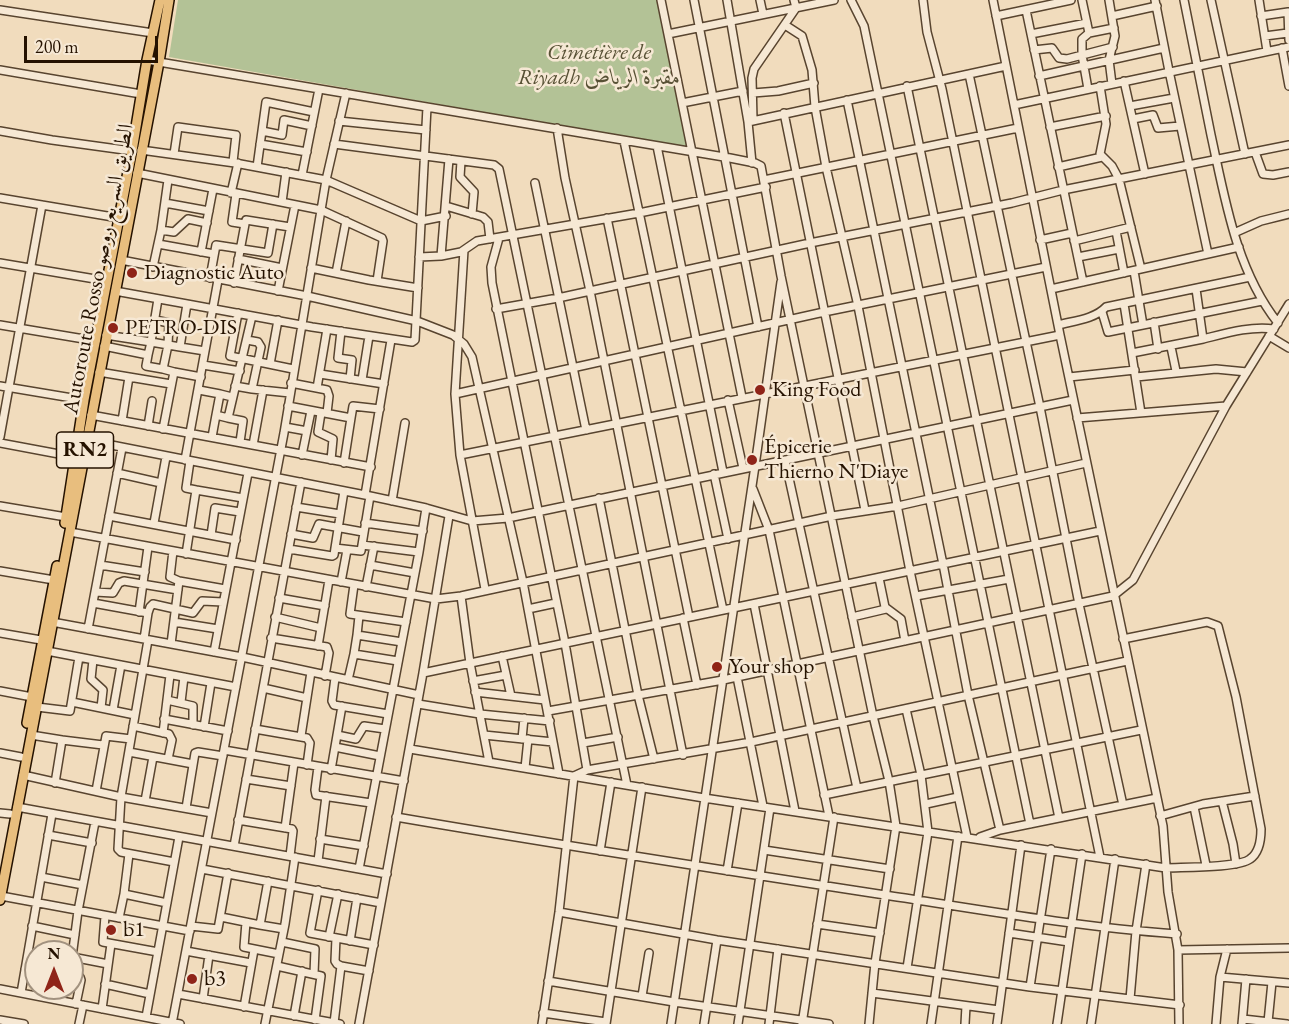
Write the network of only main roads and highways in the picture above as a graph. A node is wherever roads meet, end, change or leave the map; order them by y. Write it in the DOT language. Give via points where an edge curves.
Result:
graph roads {
  1 [pos="160,0"];
  2 [pos="169,0"];
  3 [pos="136,150"];
  4 [pos="100,343"];
  5 [pos="5,814"];
  6 [pos="0,867"];
  7 [pos="0,898"];
  1 -- 3 [label="highway, Autoroute Rosso الطريق السريع روصو / RN2" via="141,94"];
  2 -- 3 [label="highway, Autoroute Rosso الطريق السريع روصو / RN2" via="159,62"];
  3 -- 4 [label="highway, Autoroute Rosso الطريق السريع روصو / RN2" via="118,218"];
  3 -- 4 [label="highway, Autoroute Rosso الطريق السريع روصو / RN2" via="137,173 115,291 106,335"];
  4 -- 5 [label="highway, Autoroute Rosso الطريق السريع روصو / RN2" via="84,400 21,757"];
  4 -- 7 [label="highway, Autoroute Rosso الطريق السريع روصو / RN2" via="99,372"];
  5 -- 6 [label="highway, Autoroute Rosso الطريق السريع روصو / RN2"];
}
